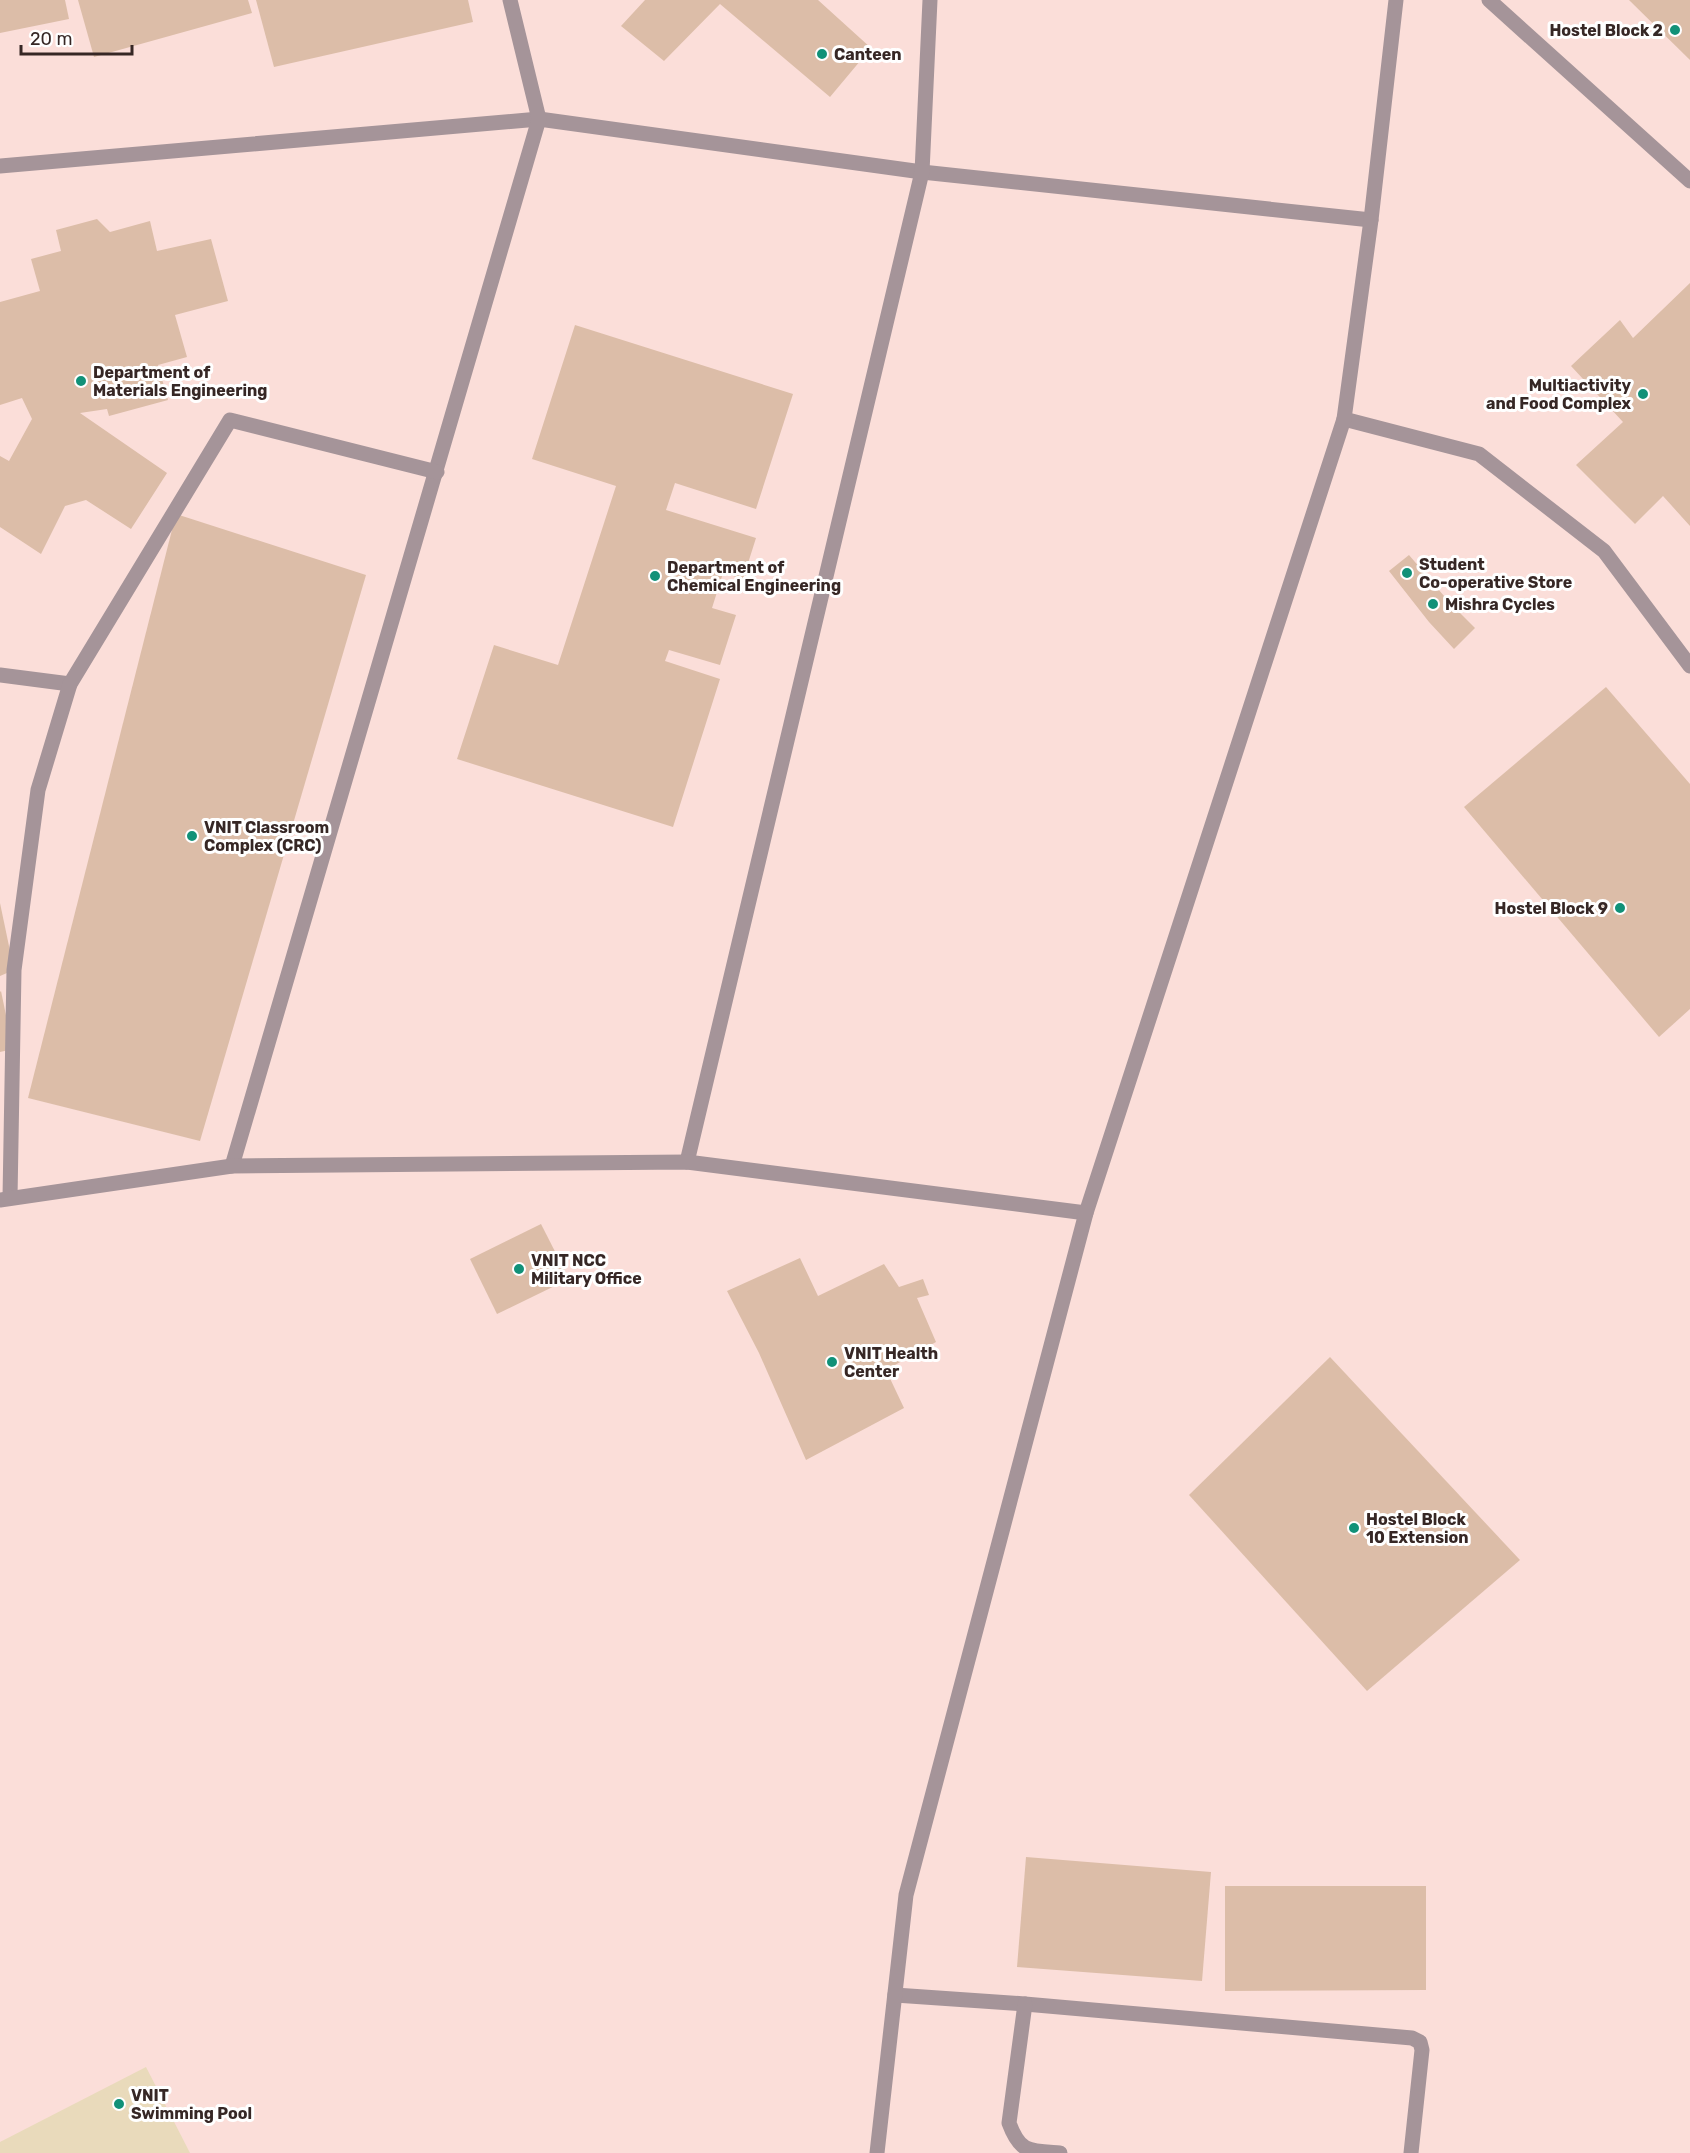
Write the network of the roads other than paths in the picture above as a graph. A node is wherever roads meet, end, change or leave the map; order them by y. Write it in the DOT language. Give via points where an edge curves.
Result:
graph roads {
  1 [pos="510,0"];
  2 [pos="930,0"];
  3 [pos="1396,0"];
  4 [pos="1490,0"];
  5 [pos="540,120"];
  6 [pos="0,166"];
  7 [pos="922,172"];
  8 [pos="1690,181"];
  9 [pos="1371,220"];
  10 [pos="1344,419"];
  11 [pos="437,471"];
  12 [pos="1690,666"];
  13 [pos="0,675"];
  14 [pos="70,684"];
  15 [pos="687,1162"];
  16 [pos="232,1166"];
  17 [pos="5,1199"];
  18 [pos="1086,1213"];
  19 [pos="895,1995"];
  20 [pos="1025,2004"];
  21 [pos="877,2153"];
  22 [pos="1060,2153"];
  23 [pos="1411,2153"];
  1 -- 5 [label="lane"];
  2 -- 7 [label="lane"];
  3 -- 9 [label="lane"];
  4 -- 8 [label="lane"];
  5 -- 6 [label="lane"];
  5 -- 7 [label="lane"];
  5 -- 11 [label="lane"];
  7 -- 9 [label="lane"];
  7 -- 15 [label="lane"];
  9 -- 10 [label="lane"];
  10 -- 12 [label="lane" via="1479,454 1604,551"];
  10 -- 18 [label="lane"];
  11 -- 14 [label="lane" via="230,420"];
  11 -- 16 [label="lane"];
  13 -- 14 [label="lane"];
  14 -- 17 [label="lane" via="38,790 14,970"];
  15 -- 16 [label="lane"];
  15 -- 18 [label="lane"];
  16 -- 17 [label="lane"];
  18 -- 19 [label="lane" via="906,1895"];
  19 -- 20 [label="lane"];
  19 -- 21 [label="lane"];
  20 -- 22 [label="lane" via="1009,2123 1015,2139 1028,2151"];
  20 -- 23 [label="lane" via="1412,2037 1420,2042 1422,2050"];
}
